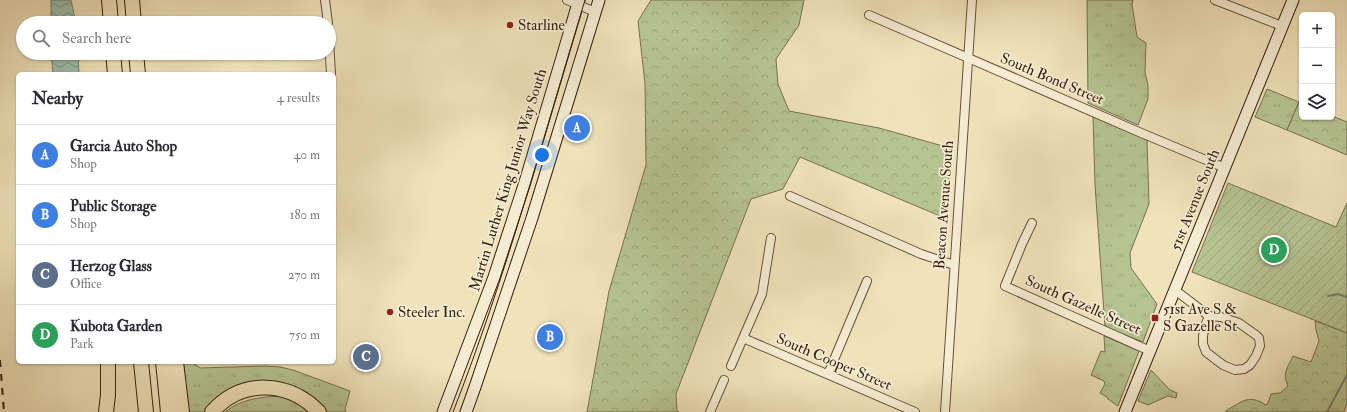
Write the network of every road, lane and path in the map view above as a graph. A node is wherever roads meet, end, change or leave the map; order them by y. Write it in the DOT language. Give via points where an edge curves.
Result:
graph roads {
  1 [pos="108,0"];
  2 [pos="132,0"];
  3 [pos="326,0"];
  4 [pos="567,0"];
  5 [pos="599,0"];
  6 [pos="972,0"];
  7 [pos="1215,0"];
  8 [pos="1293,0"];
  9 [pos="578,2"];
  10 [pos="595,12"];
  11 [pos="869,15"];
  12 [pos="107,16"];
  13 [pos="110,16"];
  14 [pos="133,16"];
  15 [pos="327,16"];
  16 [pos="1282,26"];
  17 [pos="968,58"];
  18 [pos="107,60"];
  19 [pos="114,60"];
  20 [pos="137,60"];
  21 [pos="330,60"];
  22 [pos="107,72"];
  23 [pos="115,72"];
  24 [pos="138,72"];
  25 [pos="331,72"];
  26 [pos="1225,168"];
  27 [pos="790,196"];
  28 [pos="1032,223"];
  29 [pos="771,238"];
  30 [pos="954,265"];
  31 [pos="867,281"];
  32 [pos="1175,290"];
  33 [pos="1209,316"];
  34 [pos="743,338"];
  35 [pos="1150,350"];
  36 [pos="108,364"];
  37 [pos="141,364"];
  38 [pos="163,364"];
  39 [pos="176,364"];
  40 [pos="731,366"];
  41 [pos="828,374"];
  42 [pos="724,380"];
  43 [pos="106,412"];
  44 [pos="146,412"];
  45 [pos="168,412"];
  46 [pos="182,412"];
  47 [pos="212,412"];
  48 [pos="319,412"];
  49 [pos="443,412"];
  50 [pos="466,412"];
  51 [pos="710,412"];
  52 [pos="915,412"];
  53 [pos="945,412"];
  54 [pos="1125,412"];
  1 -- 12 [label="highway"];
  1 -- 13 [label="highway"];
  2 -- 14 [label="highway"];
  3 -- 15 [label="street"];
  4 -- 9 [label="street"];
  5 -- 10 [label="main road"];
  6 -- 17 [label="street, Beacon Avenue South"];
  7 -- 16 [label="street"];
  8 -- 16 [label="main road, 51st Avenue South"];
  9 -- 10 [label="street"];
  9 -- 49 [label="main road, Martin Luther King Junior Way South" via="494,277"];
  10 -- 50 [label="main road" via="532,218"];
  11 -- 17 [label="street, South Bond Street"];
  16 -- 26 [label="main road, 51st Avenue South"];
  17 -- 26 [label="street, South Bond Street"];
  17 -- 30 [label="street, Beacon Avenue South"];
  18 -- 22 [label="highway"];
  19 -- 23 [label="highway"];
  20 -- 24 [label="highway"];
  21 -- 25 [label="street"];
  26 -- 32 [label="main road, 51st Avenue South"];
  27 -- 30 [label="street" via="921,254"];
  28 -- 35 [label="street, South Gazelle Street" via="1005,286"];
  29 -- 34 [label="street" via="762,294"];
  30 -- 53 [label="street, Beacon Avenue South"];
  31 -- 41 [label="street"];
  32 -- 33 [label="street"];
  32 -- 35 [label="main road, 51st Avenue South"];
  33 -- 33 [label="street" via="1203,336 1206,352 1235,370 1250,365 1259,351 1259,338 1239,323"];
  34 -- 40 [label="street"];
  34 -- 41 [label="street, South Cooper Street"];
  35 -- 54 [label="main road, 51st Avenue South"];
  36 -- 43 [label="highway"];
  37 -- 44 [label="highway"];
  38 -- 45 [label="highway"];
  39 -- 46 [label="highway"];
  41 -- 52 [label="street, South Cooper Street"];
  42 -- 51 [label="street"];
  47 -- 48 [label="highway" via="223,401 244,390 263,388 293,393 312,404"];
}
